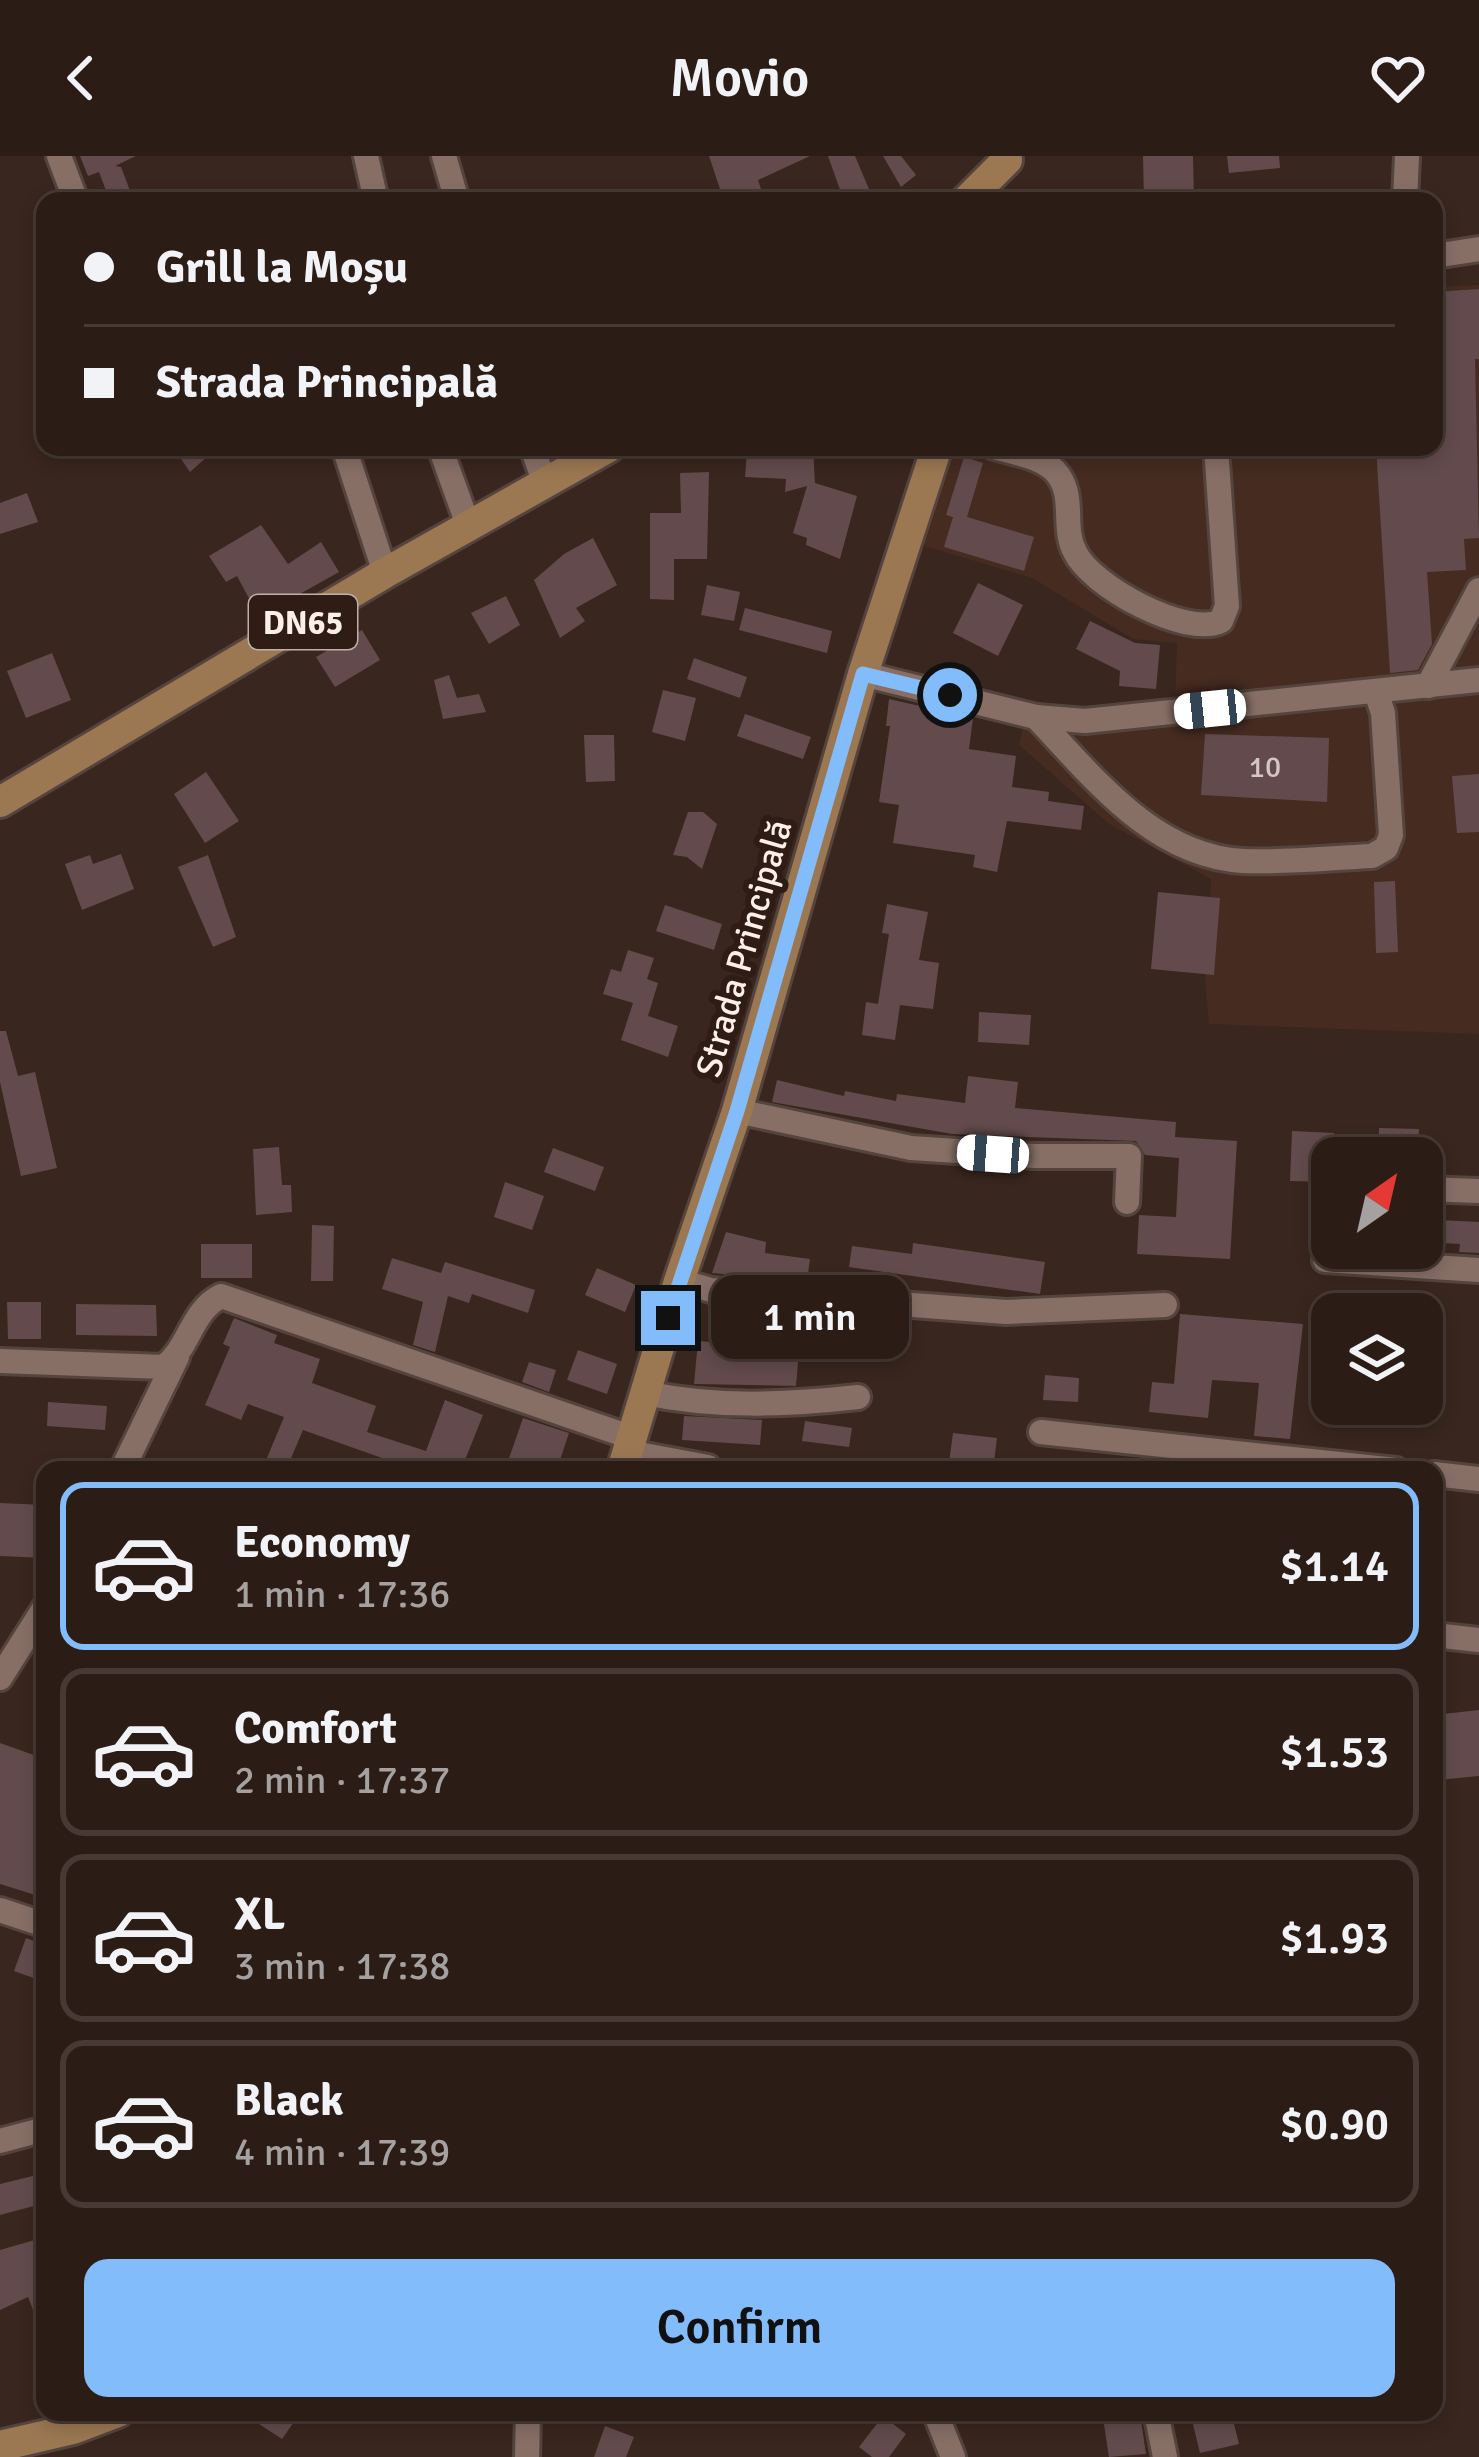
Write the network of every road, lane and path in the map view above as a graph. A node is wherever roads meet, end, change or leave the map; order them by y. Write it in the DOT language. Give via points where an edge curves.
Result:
graph roads {
  1 [pos="59,156"];
  2 [pos="366,156"];
  3 [pos="444,156"];
  4 [pos="1408,156"];
  5 [pos="1008,158"];
  6 [pos="73,192"];
  7 [pos="374,192"];
  8 [pos="454,192"];
  9 [pos="975,192"];
  10 [pos="999,192"];
  11 [pos="1406,192"];
  12 [pos="1479,249"];
  13 [pos="1443,255"];
  14 [pos="347,456"];
  15 [pos="443,456"];
  16 [pos="535,456"];
  17 [pos="593,456"];
  18 [pos="934,456"];
  19 [pos="1026,456"];
  20 [pos="1217,456"];
  21 [pos="545,484"];
  22 [pos="468,525"];
  23 [pos="385,573"];
  24 [pos="1479,590"];
  25 [pos="863,674"];
  26 [pos="1479,680"];
  27 [pos="1429,686"];
  28 [pos="1376,692"];
  29 [pos="1036,717"];
  30 [pos="0,802"];
  31 [pos="737,1111"];
  32 [pos="1443,1190"];
  33 [pos="1479,1191"];
  34 [pos="1127,1202"];
  35 [pos="1443,1268"];
  36 [pos="1479,1270"];
  37 [pos="679,1281"];
  38 [pos="1165,1305"];
  39 [pos="176,1358"];
  40 [pos="0,1361"];
  41 [pos="645,1393"];
  42 [pos="858,1397"];
  43 [pos="1041,1432"];
  44 [pos="628,1453"];
  45 [pos="126,1461"];
  46 [pos="673,1461"];
  47 [pos="1312,1461"];
  48 [pos="1443,1475"];
  49 [pos="1479,1479"];
  50 [pos="1443,1636"];
  51 [pos="1479,1640"];
  52 [pos="35,1641"];
  53 [pos="0,1678"];
  54 [pos="0,1910"];
  55 [pos="36,1922"];
  56 [pos="36,2131"];
  57 [pos="0,2140"];
  58 [pos="95,2421"];
  59 [pos="528,2421"];
  60 [pos="938,2421"];
  61 [pos="1158,2421"];
  62 [pos="14,2449"];
  63 [pos="527,2457"];
  64 [pos="952,2457"];
  65 [pos="1165,2457"];
  1 -- 6 [label="street"];
  2 -- 7 [label="street"];
  3 -- 8 [label="street"];
  4 -- 11 [label="street"];
  5 -- 9 [label="main road"];
  5 -- 10 [label="main road"];
  12 -- 13 [label="street"];
  14 -- 23 [label="street"];
  15 -- 22 [label="street"];
  16 -- 21 [label="street"];
  17 -- 21 [label="main road, DN65"];
  18 -- 25 [label="main road, Strada Principală"];
  19 -- 20 [label="street" via="1054,470 1065,486 1070,537 1085,566 1132,601 1209,627 1227,606"];
  21 -- 22 [label="main road, DN65"];
  22 -- 23 [label="main road, DN65"];
  23 -- 30 [label="main road, DN65"];
  24 -- 27 [label="street"];
  25 -- 29 [label="street"];
  25 -- 31 [label="main road, Strada Principală"];
  26 -- 27 [label="street"];
  27 -- 28 [label="street"];
  28 -- 29 [label="street" via="1085,721"];
  28 -- 29 [label="street" via="1391,835 1372,856 1241,861 1206,854 1120,806"];
  31 -- 34 [label="street" via="911,1148 1129,1156"];
  31 -- 37 [label="main road, Strada Principală"];
  32 -- 33 [label="street"];
  35 -- 36 [label="street"];
  37 -- 38 [label="street" via="1006,1312"];
  37 -- 41 [label="main road, Strada Principală"];
  39 -- 40 [label="street" via="164,1367"];
  39 -- 44 [label="street" via="204,1304 221,1296"];
  39 -- 45 [label="street"];
  41 -- 42 [label="street" via="780,1405"];
  41 -- 44 [label="main road, Strada Principală"];
  43 -- 47 [label="street"];
  44 -- 46 [label="street"];
  48 -- 49 [label="street"];
  50 -- 51 [label="street"];
  52 -- 53 [label="street"];
  54 -- 55 [label="street"];
  56 -- 57 [label="street"];
  58 -- 62 [label="main road"];
  59 -- 63 [label="street"];
  60 -- 64 [label="street"];
  61 -- 65 [label="street"];
}
